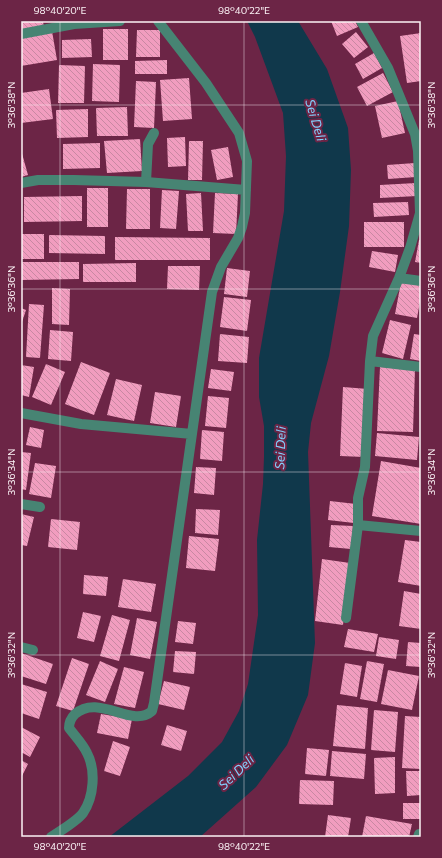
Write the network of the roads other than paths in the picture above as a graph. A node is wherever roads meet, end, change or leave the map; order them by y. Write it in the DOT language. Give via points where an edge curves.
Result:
graph roads {
  1 [pos="120,21"];
  2 [pos="158,21"];
  3 [pos="361,21"];
  4 [pos="21,34"];
  5 [pos="154,133"];
  6 [pos="146,182"];
  7 [pos="21,183"];
  8 [pos="246,190"];
  9 [pos="399,278"];
  10 [pos="421,281"];
  11 [pos="370,361"];
  12 [pos="421,367"];
  13 [pos="21,413"];
  14 [pos="192,434"];
  15 [pos="21,504"];
  16 [pos="40,507"];
  17 [pos="358,525"];
  18 [pos="421,531"];
  19 [pos="346,618"];
  20 [pos="21,647"];
  21 [pos="33,650"];
  22 [pos="51,837"];
  1 -- 4 [label="street" via="74,24"];
  2 -- 8 [label="street" via="206,83 240,133 247,161"];
  3 -- 9 [label="street" via="388,68 414,134 418,152 420,213"];
  5 -- 6 [label="street" via="148,144"];
  6 -- 7 [label="street" via="38,180"];
  6 -- 8 [label="street"];
  8 -- 14 [label="street" via="242,227 221,267 212,292"];
  9 -- 10 [label="street"];
  9 -- 11 [label="street" via="373,336"];
  11 -- 12 [label="street"];
  11 -- 17 [label="street" via="365,467 358,498"];
  13 -- 14 [label="street" via="81,424"];
  14 -- 22 [label="street" via="152,711 143,716 133,716 101,708 88,708 80,710 72,717 69,728 87,753 92,772 91,796 83,813"];
  15 -- 16 [label="street"];
  17 -- 18 [label="street"];
  17 -- 19 [label="street"];
  20 -- 21 [label="street"];
}
